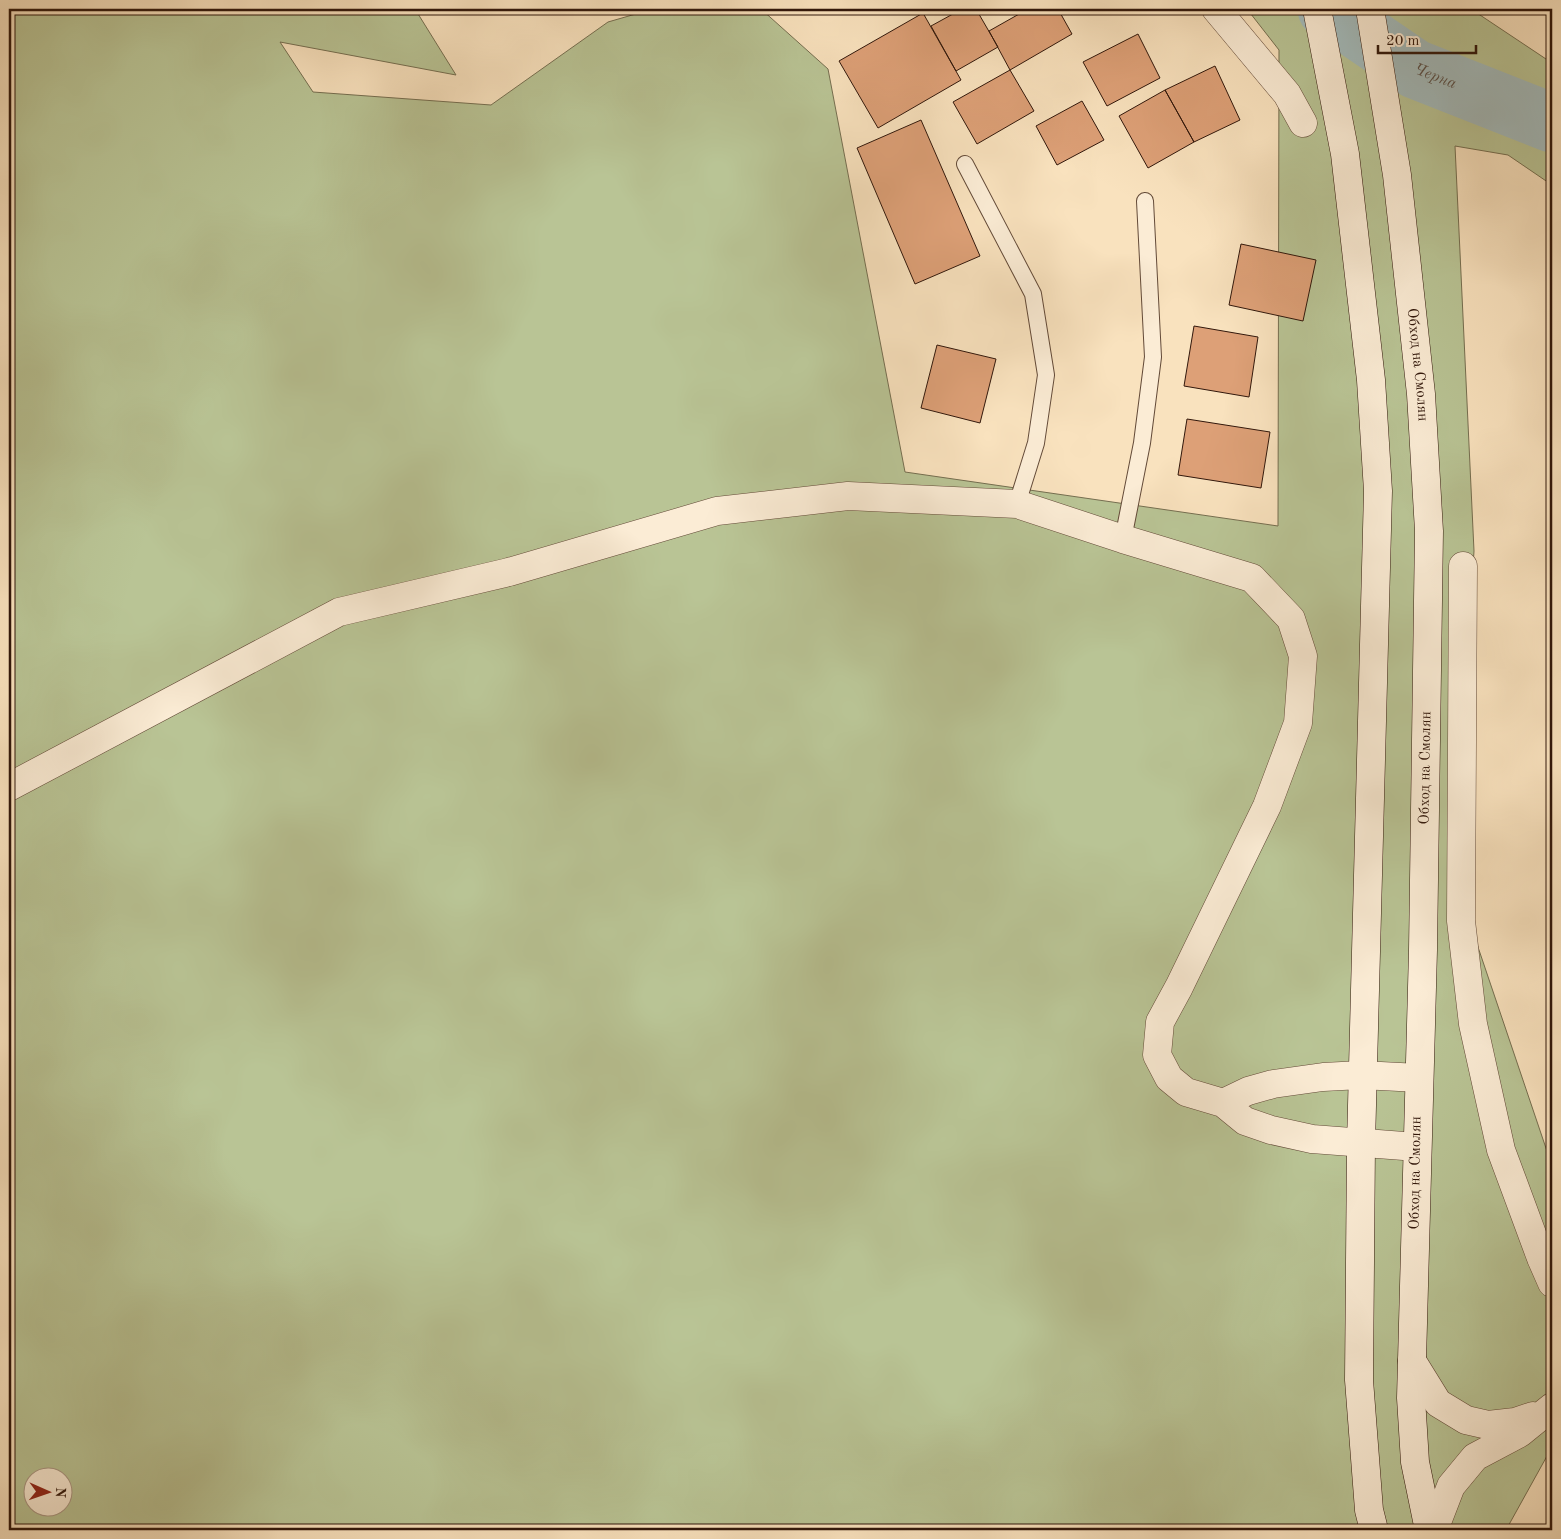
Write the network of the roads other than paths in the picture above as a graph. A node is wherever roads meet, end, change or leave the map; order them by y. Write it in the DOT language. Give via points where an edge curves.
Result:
graph roads {
  1 [pos="1216,9"];
  2 [pos="1317,9"];
  3 [pos="1370,9"];
  4 [pos="1303,124"];
  5 [pos="965,164"];
  6 [pos="1145,200"];
  7 [pos="1017,504"];
  8 [pos="1123,539"];
  9 [pos="1463,566"];
  10 [pos="9,787"];
  11 [pos="1362,1076"];
  12 [pos="1419,1078"];
  13 [pos="1223,1103"];
  14 [pos="1361,1144"];
  15 [pos="1417,1147"];
  16 [pos="1552,1284"];
  17 [pos="1412,1361"];
  18 [pos="1551,1408"];
  19 [pos="1374,1530"];
  20 [pos="1429,1530"];
  21 [pos="1434,1530"];
  1 -- 4 [label="street" via="1287,94"];
  2 -- 11 [label="street" via="1345,154 1371,380 1378,492"];
  3 -- 12 [label="street, Обход на Смолян" via="1397,174 1421,394 1430,531"];
  5 -- 7 [label="lane" via="1033,294 1046,375 1036,443"];
  6 -- 8 [label="lane" via="1153,357 1142,443"];
  7 -- 8 [label="street"];
  7 -- 10 [label="street" via="848,496 718,511 509,572 339,612"];
  8 -- 13 [label="street" via="1252,578 1291,619 1303,656 1298,723 1268,806 1160,1022 1158,1055 1168,1078 1186,1092"];
  9 -- 16 [label="street" via="1461,921 1473,1024 1501,1150"];
  11 -- 12 [label="street"];
  11 -- 13 [label="street" via="1273,1084"];
  11 -- 14 [label="street"];
  12 -- 15 [label="street, Обход на Смолян"];
  13 -- 14 [label="street" via="1245,1121 1271,1130 1312,1139"];
  14 -- 15 [label="street"];
  14 -- 19 [label="street" via="1359,1380 1369,1510"];
  15 -- 17 [label="street, Обход на Смолян"];
  17 -- 18 [label="street" via="1438,1403 1466,1420 1488,1425 1515,1422"];
  17 -- 20 [label="street, Обход на Смолян" via="1415,1462"];
  18 -- 21 [label="street" via="1520,1433 1475,1456 1450,1486"];
}
